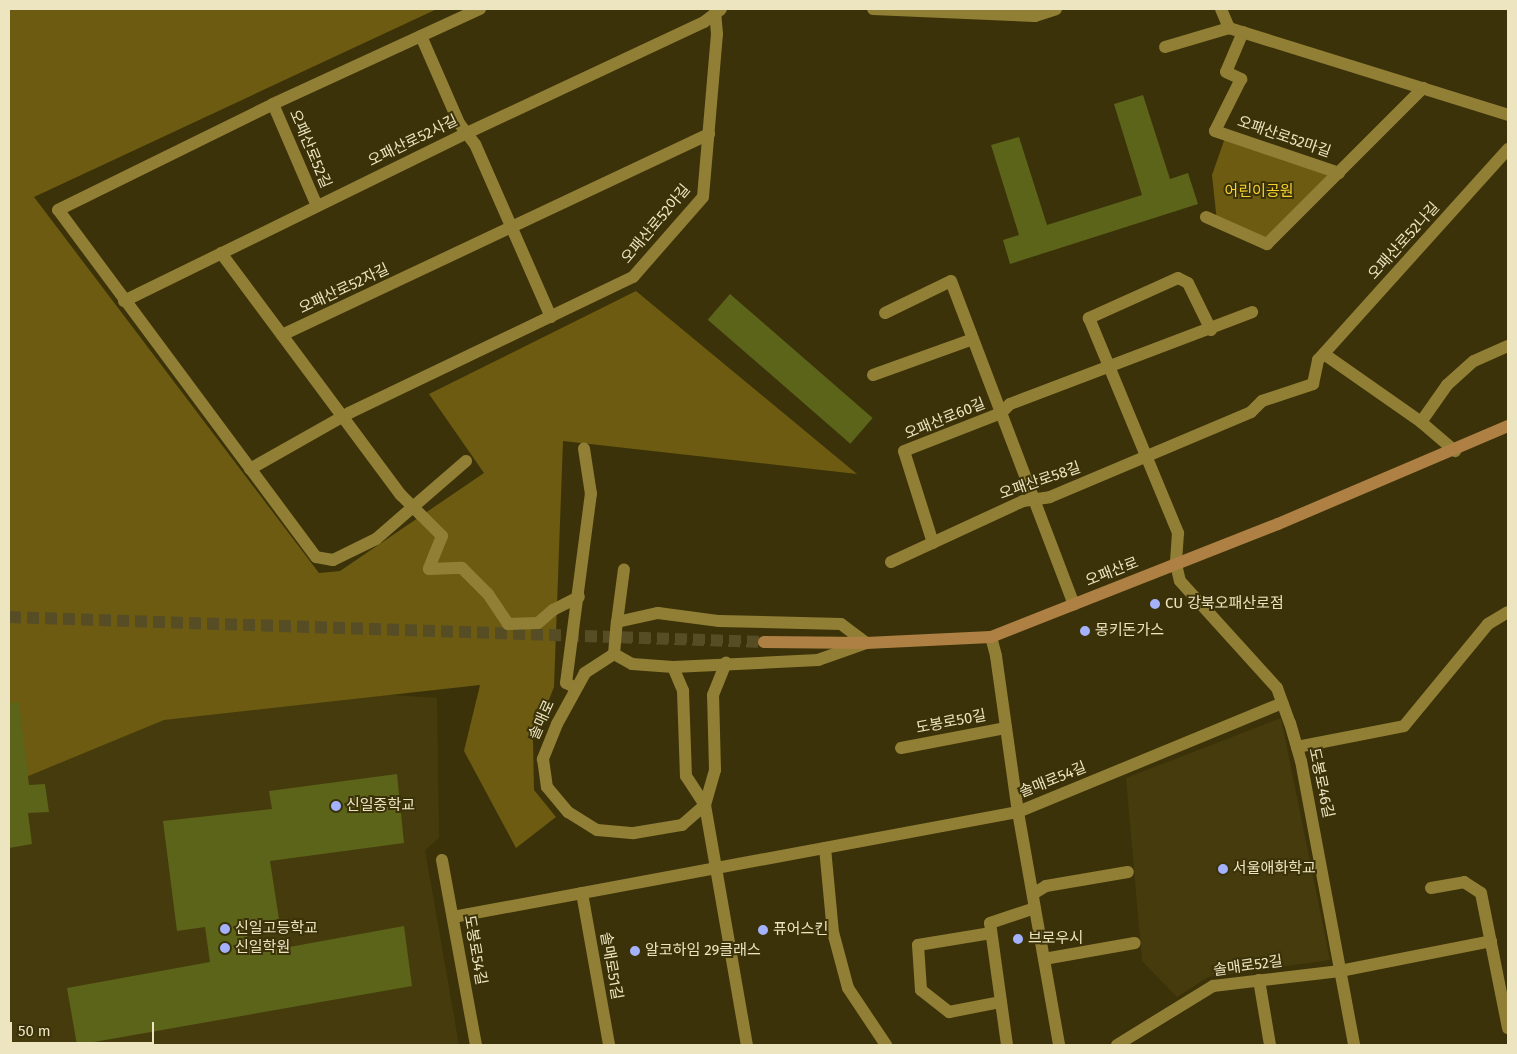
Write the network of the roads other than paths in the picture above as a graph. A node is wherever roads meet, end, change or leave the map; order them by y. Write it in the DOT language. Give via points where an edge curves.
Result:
graph roads {
  1 [pos="480,9"];
  2 [pos="873,9"];
  3 [pos="1056,9"];
  4 [pos="1221,9"];
  5 [pos="717,10"];
  6 [pos="914,10"];
  7 [pos="1229,28"];
  8 [pos="1242,32"];
  9 [pos="421,36"];
  10 [pos="1165,47"];
  11 [pos="1423,88"];
  12 [pos="273,104"];
  13 [pos="1508,115"];
  14 [pos="467,133"];
  15 [pos="709,134"];
  16 [pos="1508,149"];
  17 [pos="1339,173"];
  18 [pos="316,206"];
  19 [pos="1206,217"];
  20 [pos="512,229"];
  21 [pos="221,253"];
  22 [pos="124,301"];
  23 [pos="1252,312"];
  24 [pos="885,313"];
  25 [pos="551,317"];
  26 [pos="1211,330"];
  27 [pos="282,335"];
  28 [pos="973,339"];
  29 [pos="1508,346"];
  30 [pos="1324,354"];
  31 [pos="1109,367"];
  32 [pos="873,375"];
  33 [pos="1001,413"];
  34 [pos="342,417"];
  35 [pos="1421,422"];
  36 [pos="1508,426"];
  37 [pos="584,449"];
  38 [pos="1455,451"];
  39 [pos="1146,457"];
  40 [pos="466,461"];
  41 [pos="250,469"];
  42 [pos="1034,500"];
  43 [pos="416,507"];
  44 [pos="933,543"];
  45 [pos="892,562"];
  46 [pos="1176,564"];
  47 [pos="624,568"];
  48 [pos="579,597"];
  49 [pos="1074,604"];
  50 [pos="1508,612"];
  51 [pos="617,622"];
  52 [pos="990,637"];
  53 [pos="764,642"];
  54 [pos="866,643"];
  55 [pos="614,654"];
  56 [pos="726,663"];
  57 [pos="672,667"];
  58 [pos="576,688"];
  59 [pos="1282,703"];
  60 [pos="1006,728"];
  61 [pos="1297,747"];
  62 [pos="901,748"];
  63 [pos="705,805"];
  64 [pos="1018,812"];
  65 [pos="825,848"];
  66 [pos="442,860"];
  67 [pos="716,868"];
  68 [pos="1128,872"];
  69 [pos="1430,888"];
  70 [pos="582,893"];
  71 [pos="1033,894"];
  72 [pos="1035,908"];
  73 [pos="453,917"];
  74 [pos="991,933"];
  75 [pos="1491,941"];
  76 [pos="1135,943"];
  77 [pos="1044,959"];
  78 [pos="1340,970"];
  79 [pos="1260,980"];
  80 [pos="1001,1002"];
  81 [pos="1508,1028"];
  82 [pos="476,1045"];
  83 [pos="609,1045"];
  84 [pos="747,1045"];
  85 [pos="886,1045"];
  86 [pos="1007,1045"];
  87 [pos="1059,1045"];
  88 [pos="1117,1045"];
  89 [pos="1270,1045"];
  90 [pos="1354,1045"];
  1 -- 9 [label="street"];
  2 -- 6 [label="street"];
  3 -- 6 [label="street" via="1035,16"];
  4 -- 7 [label="street"];
  5 -- 14 [label="street, 오패산로52사길" via="704,22"];
  5 -- 15 [label="street, 오패산로52아길"];
  7 -- 8 [label="street"];
  7 -- 10 [label="street"];
  8 -- 11 [label="street"];
  8 -- 17 [label="street, 오패산로52마길" via="1226,72 1241,80 1215,131"];
  9 -- 12 [label="street"];
  9 -- 14 [label="street" via="459,123"];
  11 -- 13 [label="street"];
  11 -- 17 [label="street, 오패산로52마길"];
  12 -- 18 [label="street, 오패산로52길"];
  12 -- 22 [label="street" via="58,210"];
  14 -- 18 [label="street, 오패산로52사길"];
  14 -- 20 [label="street" via="475,144"];
  15 -- 20 [label="street, 오패산로52자길"];
  15 -- 25 [label="street, 오패산로52아길" via="704,197 633,277"];
  16 -- 30 [label="street, 오패산로52나길"];
  17 -- 19 [label="street, 오패산로52마길" via="1268,244"];
  18 -- 21 [label="street, 오패산로52사길"];
  20 -- 25 [label="street"];
  20 -- 27 [label="street, 오패산로52자길"];
  21 -- 22 [label="street, 오패산로52사길"];
  21 -- 27 [label="street"];
  22 -- 41 [label="street"];
  23 -- 26 [label="street"];
  24 -- 28 [label="street, 오패산로60길" via="951,281"];
  25 -- 34 [label="street, 오패산로52아길"];
  26 -- 31 [label="street"];
  26 -- 31 [label="street" via="1188,283 1178,278 1089,318"];
  27 -- 34 [label="street"];
  28 -- 32 [label="street"];
  28 -- 33 [label="street, 오패산로60길"];
  29 -- 35 [label="street" via="1474,361 1447,385"];
  30 -- 35 [label="street"];
  30 -- 39 [label="street, 오패산로58길" via="1318,360 1313,384 1262,402 1251,412"];
  31 -- 33 [label="street" via="1010,404"];
  31 -- 39 [label="street"];
  33 -- 42 [label="street, 오패산로60길"];
  33 -- 44 [label="street, 오패산로60길" via="904,451"];
  34 -- 41 [label="street, 오패산로52아길"];
  34 -- 43 [label="street" via="401,495"];
  35 -- 38 [label="street"];
  36 -- 38 [label="street, 오패산로"];
  37 -- 48 [label="street" via="591,494"];
  38 -- 46 [label="street, 오패산로"];
  39 -- 42 [label="street, 오패산로58길" via="1050,497"];
  39 -- 46 [label="street" via="1178,532"];
  40 -- 43 [label="street"];
  41 -- 43 [label="street" via="316,557 333,560 376,539"];
  42 -- 44 [label="street, 오패산로58길" via="1023,501"];
  42 -- 49 [label="street, 오패산로60길"];
  43 -- 48 [label="street" via="442,536 428,569 462,568 488,594 508,624 538,623 553,610"];
  44 -- 45 [label="street, 오패산로58길"];
  46 -- 49 [label="street, 오패산로"];
  46 -- 59 [label="street, 도봉로46길" via="1180,581 1277,688"];
  47 -- 51 [label="street"];
  48 -- 58 [label="street" via="567,657 566,683"];
  49 -- 52 [label="street, 오패산로"];
  50 -- 61 [label="street" via="1488,624 1404,726"];
  51 -- 54 [label="street" via="658,613 719,621 841,624"];
  51 -- 55 [label="street"];
  52 -- 54 [label="street, 오패산로"];
  52 -- 60 [label="street, 도봉로50길"];
  53 -- 54 [label="street, 오패산로"];
  54 -- 56 [label="street" via="818,660"];
  55 -- 57 [label="street" via="632,664"];
  55 -- 58 [label="street, 솔매로" via="585,673"];
  56 -- 57 [label="street"];
  56 -- 63 [label="street" via="714,695 715,770"];
  57 -- 63 [label="street" via="683,691 686,776"];
  58 -- 63 [label="street, 솔매로" via="543,759 547,787 568,812 597,830 634,833 682,826"];
  59 -- 61 [label="street, 도봉로46길"];
  59 -- 64 [label="street, 솔매로54길"];
  60 -- 62 [label="street, 도봉로50길"];
  60 -- 64 [label="street, 도봉로50길"];
  61 -- 78 [label="street, 도봉로46길"];
  63 -- 67 [label="street"];
  64 -- 65 [label="street, 솔매로54길"];
  64 -- 71 [label="street, 도봉로50길"];
  65 -- 67 [label="street, 솔매로54길"];
  65 -- 85 [label="street" via="833,932 848,988"];
  66 -- 73 [label="street, 도봉로54길"];
  67 -- 70 [label="street"];
  67 -- 84 [label="street"];
  68 -- 71 [label="street" via="1046,886"];
  69 -- 75 [label="street" via="1464,882 1481,892"];
  70 -- 73 [label="street"];
  70 -- 83 [label="street, 솔매로51길"];
  71 -- 72 [label="street, 도봉로50길"];
  72 -- 74 [label="street" via="990,923"];
  72 -- 77 [label="street, 도봉로50길"];
  73 -- 82 [label="street, 도봉로54길"];
  74 -- 80 [label="street"];
  74 -- 80 [label="street" via="918,945 922,990 949,1012"];
  75 -- 78 [label="street, 솔매로52길"];
  75 -- 81 [label="street"];
  76 -- 77 [label="street"];
  77 -- 87 [label="street, 도봉로50길"];
  78 -- 79 [label="street, 솔매로52길"];
  78 -- 90 [label="street, 도봉로46길"];
  79 -- 88 [label="street, 솔매로52길" via="1213,986"];
  79 -- 89 [label="street"];
  80 -- 86 [label="street"];
}
